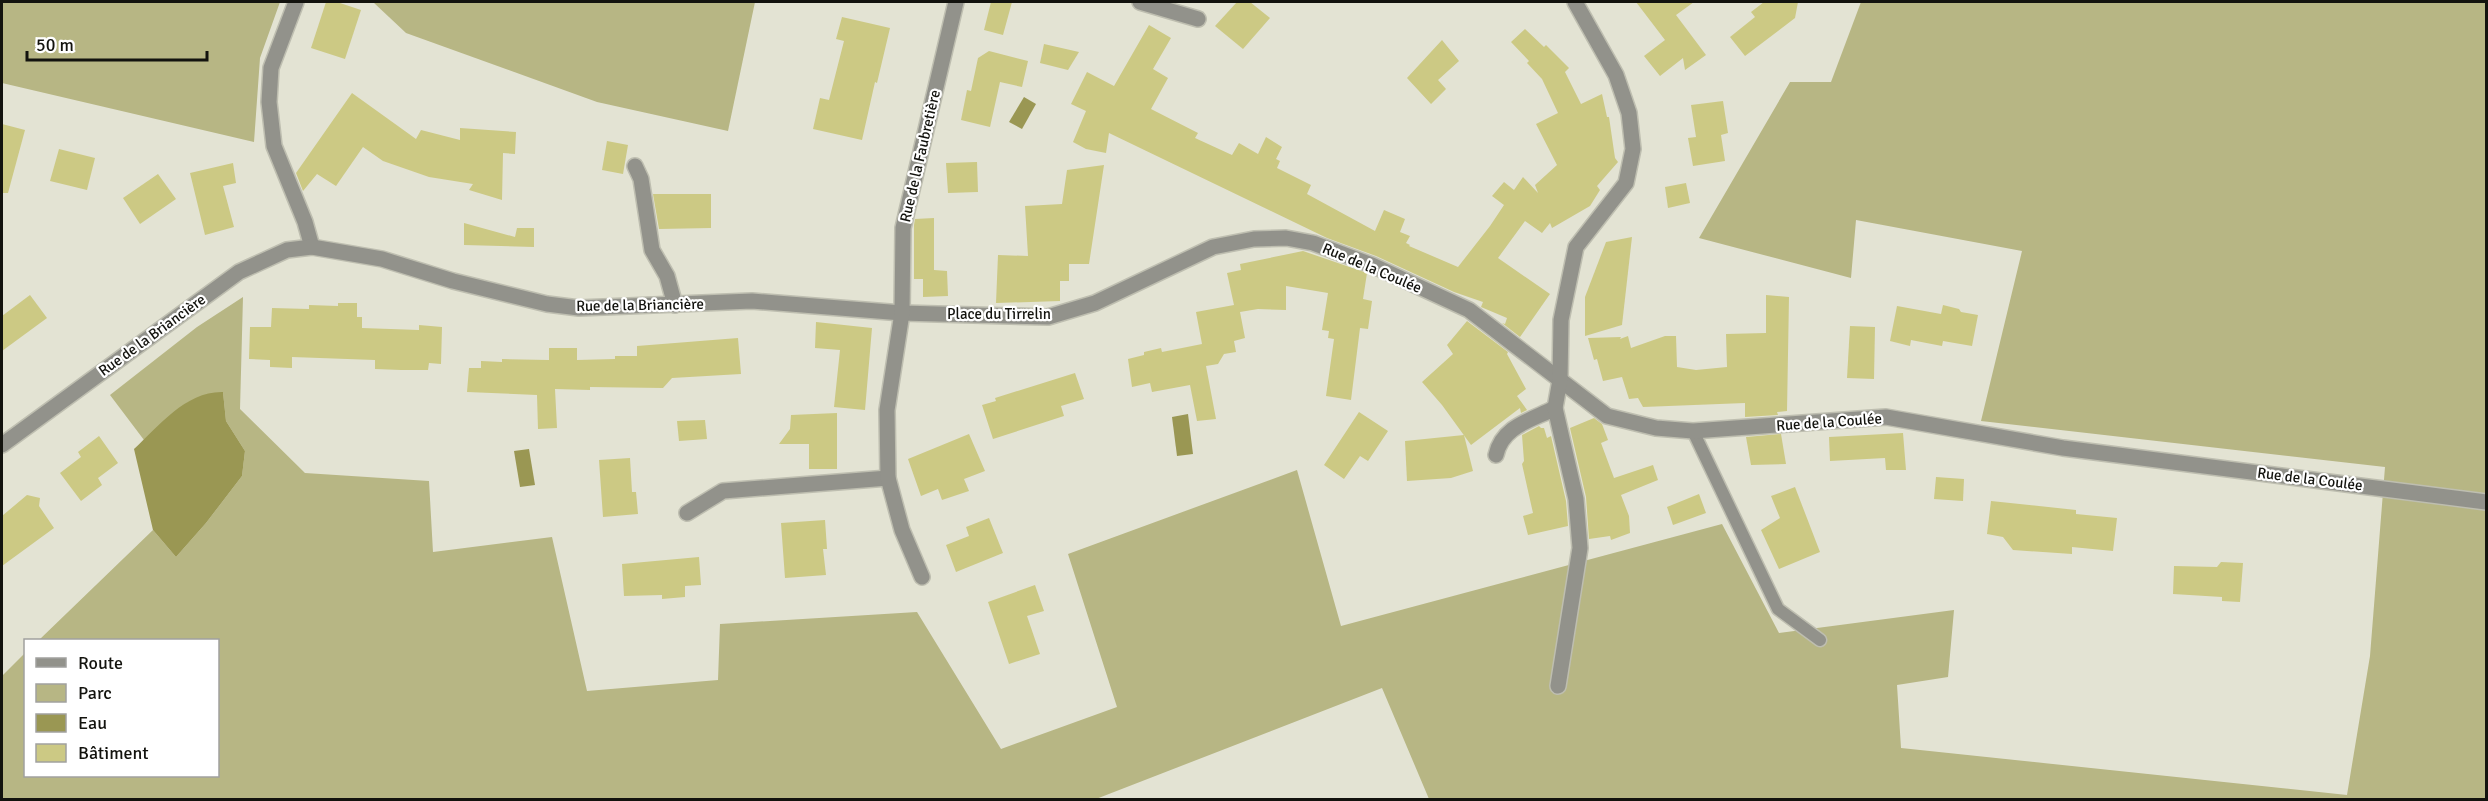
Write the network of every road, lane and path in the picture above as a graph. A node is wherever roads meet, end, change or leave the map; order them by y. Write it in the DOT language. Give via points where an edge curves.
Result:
graph roads {
  1 [pos="296,2"];
  2 [pos="956,2"];
  3 [pos="1140,2"];
  4 [pos="1575,2"];
  5 [pos="1198,19"];
  6 [pos="635,166"];
  7 [pos="312,247"];
  8 [pos="1095,303"];
  9 [pos="675,305"];
  10 [pos="902,312"];
  11 [pos="1560,380"];
  12 [pos="1555,408"];
  13 [pos="1693,431"];
  14 [pos="2,445"];
  15 [pos="1496,455"];
  16 [pos="888,478"];
  17 [pos="2487,502"];
  18 [pos="687,513"];
  19 [pos="922,577"];
  20 [pos="1820,640"];
  21 [pos="1558,686"];
  1 -- 7 [label="street" via="271,68 269,102 274,146"];
  2 -- 10 [label="street, Rue de la Faubretière" via="903,228"];
  3 -- 5 [label="street"];
  4 -- 11 [label="street" via="1616,75 1629,113 1633,148 1626,183 1576,247 1562,320"];
  6 -- 9 [label="street" via="641,179 651,250 668,276"];
  7 -- 9 [label="street, Rue de la Briancière" via="382,259 548,304 579,308"];
  7 -- 14 [label="street, Rue de la Briancière" via="287,250 238,272"];
  8 -- 10 [label="street, Place du Tirrelin" via="1048,317"];
  8 -- 11 [label="street, Rue de la Coulée" via="1213,247 1254,238 1286,238 1313,243 1372,265 1469,310"];
  9 -- 10 [label="street, Rue de la Briancière" via="752,301"];
  10 -- 16 [label="street, Rue de la Faubretière" via="887,410"];
  11 -- 12 [label="street"];
  11 -- 13 [label="street, Rue de la Coulée" via="1607,416 1656,428"];
  12 -- 15 [label="street" via="1525,420 1499,442"];
  12 -- 21 [label="street" via="1576,500 1580,548"];
  13 -- 17 [label="street, Rue de la Coulée" via="1886,417 2063,448"];
  13 -- 20 [label="lane" via="1778,609"];
  16 -- 18 [label="street" via="723,491"];
  16 -- 19 [label="street, Rue de la Faubretière" via="902,530"];
}
